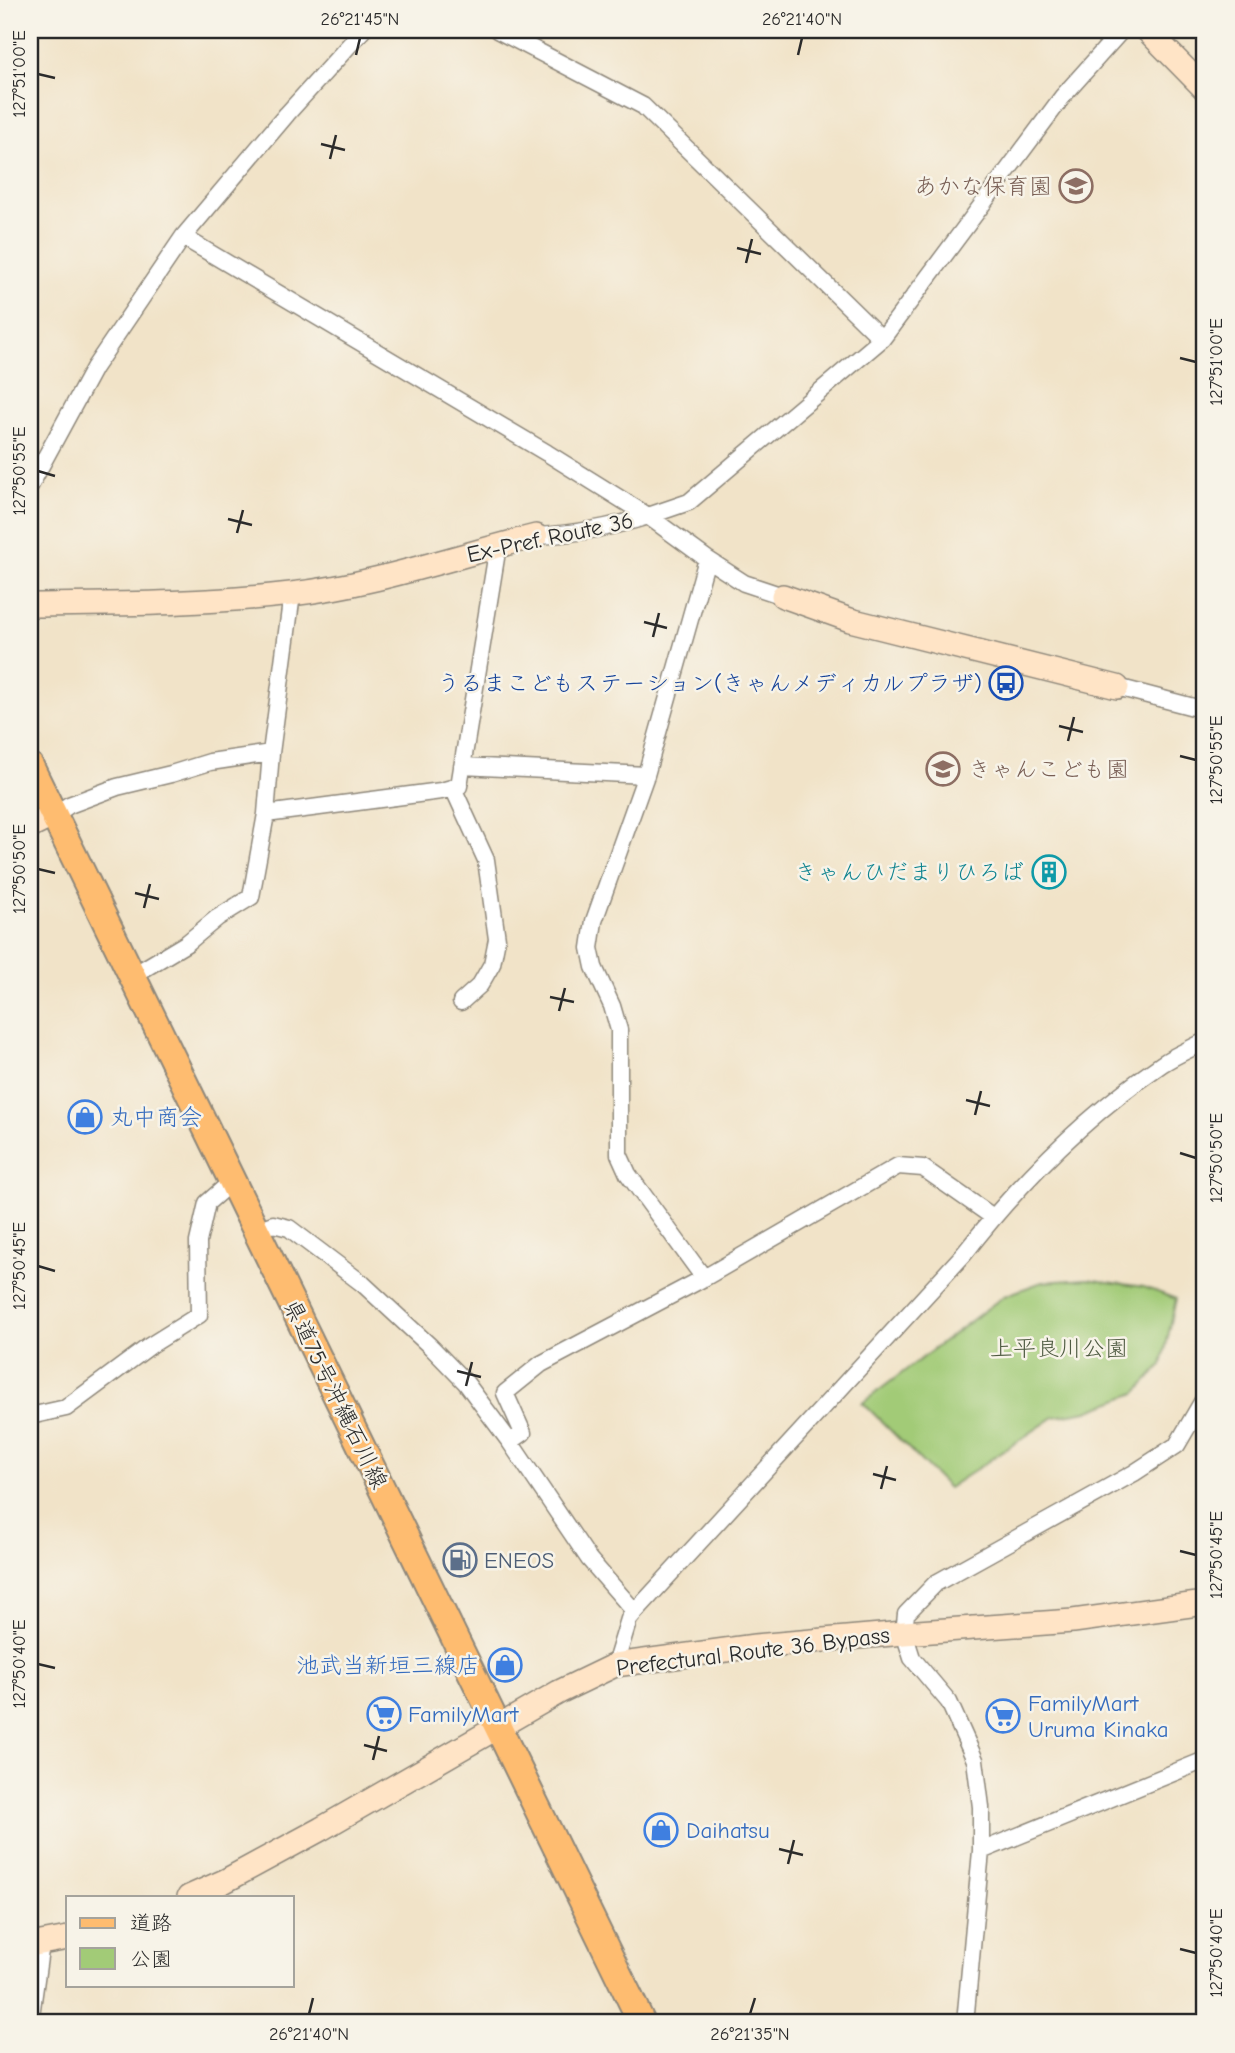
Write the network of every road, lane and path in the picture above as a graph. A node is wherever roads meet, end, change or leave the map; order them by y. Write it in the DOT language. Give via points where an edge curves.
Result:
graph roads {
  1 [pos="362,30"];
  2 [pos="497,30"];
  3 [pos="1122,30"];
  4 [pos="1147,30"];
  5 [pos="1205,89"];
  6 [pos="183,237"];
  7 [pos="882,339"];
  8 [pos="30,486"];
  9 [pos="648,516"];
  10 [pos="536,536"];
  11 [pos="492,546"];
  12 [pos="707,559"];
  13 [pos="292,594"];
  14 [pos="783,596"];
  15 [pos="30,605"];
  16 [pos="1117,687"];
  17 [pos="1205,710"];
  18 [pos="271,753"];
  19 [pos="30,766"];
  20 [pos="462,766"];
  21 [pos="646,775"];
  22 [pos="453,788"];
  23 [pos="265,814"];
  24 [pos="54,815"];
  25 [pos="30,827"];
  26 [pos="132,976"];
  27 [pos="461,1002"];
  28 [pos="1205,1041"];
  29 [pos="231,1182"];
  30 [pos="993,1217"];
  31 [pos="257,1230"];
  32 [pos="704,1278"];
  33 [pos="1204,1404"];
  34 [pos="30,1416"];
  35 [pos="510,1443"];
  36 [pos="1205,1603"];
  37 [pos="635,1612"];
  38 [pos="904,1633"];
  39 [pos="615,1665"];
  40 [pos="498,1727"];
  41 [pos="1205,1760"];
  42 [pos="981,1851"];
  43 [pos="190,1896"];
  44 [pos="66,1938"];
  45 [pos="35,1944"];
  46 [pos="30,2023"];
  47 [pos="642,2023"];
  48 [pos="965,2023"];
  1 -- 6 [label="street"];
  2 -- 7 [label="street" via="643,106"];
  3 -- 7 [label="street" via="1063,96"];
  4 -- 5 [label="main road"];
  6 -- 8 [label="street" via="94,368"];
  6 -- 9 [label="street"];
  7 -- 9 [label="street" via="689,502"];
  9 -- 10 [label="street, Ex-Pref. Route 36" via="580,533"];
  9 -- 12 [label="street, Ex-Pref. Route 36"];
  10 -- 11 [label="main road, Ex-Pref. Route 36"];
  11 -- 13 [label="main road, Ex-Pref. Route 36" via="362,581"];
  11 -- 20 [label="street" via="496,558"];
  12 -- 14 [label="street, Ex-Pref. Route 36" via="744,583"];
  12 -- 21 [label="street"];
  13 -- 15 [label="main road, Ex-Pref. Route 36" via="148,604"];
  13 -- 18 [label="street"];
  14 -- 16 [label="main road, Ex-Pref. Route 36" via="850,620"];
  16 -- 17 [label="street, Ex-Pref. Route 36"];
  18 -- 23 [label="street"];
  18 -- 24 [label="street" via="210,762 117,787 69,804"];
  19 -- 24 [label="main road, 県道75号沖縄石川線"];
  20 -- 21 [label="street"];
  20 -- 22 [label="street" via="459,786"];
  21 -- 32 [label="street" via="594,921 590,948 619,1030 619,1154 628,1174"];
  22 -- 23 [label="street"];
  22 -- 27 [label="street" via="486,860 497,939 492,964 480,985"];
  23 -- 26 [label="street" via="251,898"];
  24 -- 25 [label="main road"];
  24 -- 26 [label="main road, 県道75号沖縄石川線"];
  26 -- 29 [label="main road, 県道75号沖縄石川線"];
  28 -- 30 [label="street" via="1164,1062 1096,1113"];
  29 -- 31 [label="main road, 県道75号沖縄石川線"];
  29 -- 34 [label="street" via="207,1203 198,1242 198,1315 66,1408"];
  30 -- 32 [label="street" via="923,1168 898,1166"];
  30 -- 37 [label="street"];
  31 -- 35 [label="street" via="273,1224 289,1228 363,1284 466,1383"];
  31 -- 40 [label="main road, 県道75号沖縄石川線"];
  32 -- 35 [label="street" via="541,1364 505,1393 523,1433"];
  33 -- 38 [label="street" via="1177,1445 1123,1480 936,1583 906,1614"];
  35 -- 37 [label="street" via="589,1559"];
  36 -- 38 [label="main road, Prefectural Route 36 Bypass" via="1073,1621"];
  37 -- 39 [label="street"];
  38 -- 39 [label="main road, Prefectural Route 36 Bypass"];
  38 -- 42 [label="street" via="912,1658 949,1702 975,1760"];
  39 -- 40 [label="main road, Prefectural Route 36 Bypass"];
  40 -- 43 [label="main road, Prefectural Route 36 Bypass" via="297,1842"];
  40 -- 47 [label="main road, 県道75号沖縄石川線"];
  41 -- 42 [label="street"];
  42 -- 48 [label="street"];
  44 -- 45 [label="main road"];
  45 -- 46 [label="street"];
}
